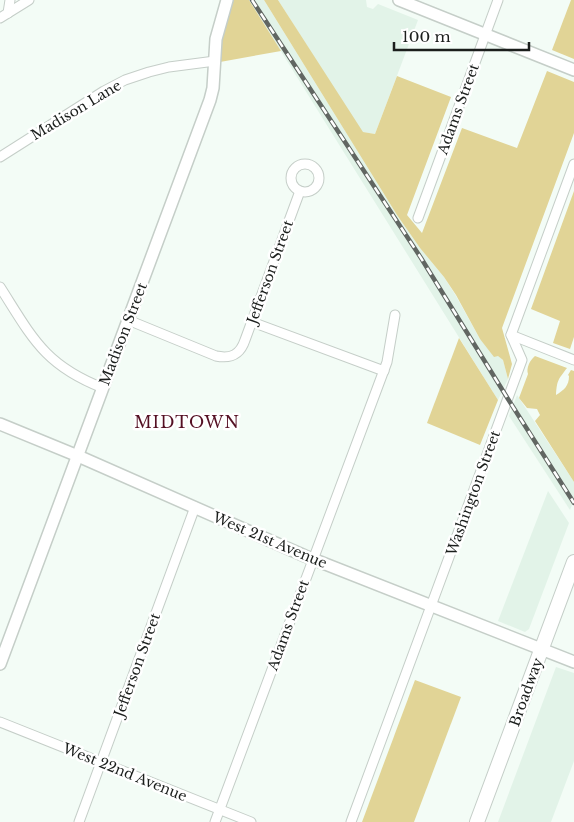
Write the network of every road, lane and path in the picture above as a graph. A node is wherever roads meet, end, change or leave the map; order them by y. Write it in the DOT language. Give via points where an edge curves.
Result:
graph roads {
  1 [pos="10,0"];
  2 [pos="29,0"];
  3 [pos="226,0"];
  4 [pos="398,0"];
  5 [pos="498,0"];
  6 [pos="4,16"];
  7 [pos="486,34"];
  8 [pos="215,61"];
  9 [pos="574,70"];
  10 [pos="0,157"];
  11 [pos="574,164"];
  12 [pos="300,191"];
  13 [pos="418,218"];
  14 [pos="0,287"];
  15 [pos="395,315"];
  16 [pos="128,320"];
  17 [pos="252,322"];
  18 [pos="511,335"];
  19 [pos="574,360"];
  20 [pos="384,371"];
  21 [pos="103,388"];
  22 [pos="0,424"];
  23 [pos="78,456"];
  24 [pos="195,507"];
  25 [pos="312,559"];
  26 [pos="574,562"];
  27 [pos="432,606"];
  28 [pos="542,650"];
  29 [pos="574,662"];
  30 [pos="0,664"];
  31 [pos="0,722"];
  32 [pos="101,762"];
  33 [pos="220,810"];
  34 [pos="78,822"];
  35 [pos="215,822"];
  36 [pos="251,822"];
  37 [pos="351,822"];
  38 [pos="477,822"];
  1 -- 6 [label="street"];
  2 -- 6 [label="street"];
  3 -- 8 [label="street, Madison Street" via="218,28"];
  4 -- 7 [label="street"];
  5 -- 7 [label="street, Adams Street"];
  7 -- 9 [label="street"];
  7 -- 13 [label="street, Adams Street"];
  8 -- 10 [label="street, Madison Lane" via="169,67 126,80"];
  8 -- 16 [label="street, Madison Street" via="210,100"];
  11 -- 18 [label="street"];
  12 -- 17 [label="street, Jefferson Street"];
  14 -- 21 [label="street" via="29,334 53,360 68,372"];
  15 -- 20 [label="street, Adams Street"];
  16 -- 17 [label="street, Jefferson Street" via="216,356 230,357 240,352"];
  16 -- 21 [label="street, Madison Street"];
  17 -- 20 [label="street"];
  18 -- 19 [label="street"];
  18 -- 27 [label="street, Washington Street" via="522,360"];
  20 -- 25 [label="street, Adams Street"];
  21 -- 23 [label="street, Madison Street"];
  22 -- 23 [label="street, West 21st Avenue"];
  23 -- 24 [label="street, West 21st Avenue"];
  23 -- 30 [label="street, Madison Street"];
  24 -- 25 [label="street, West 21st Avenue"];
  24 -- 32 [label="street, Jefferson Street"];
  25 -- 27 [label="street, West 21st Avenue"];
  25 -- 33 [label="street, Adams Street"];
  26 -- 28 [label="main road, Broadway"];
  27 -- 28 [label="street, West 21st Avenue"];
  27 -- 37 [label="street, Washington Street"];
  28 -- 29 [label="street, West 21st Avenue"];
  28 -- 38 [label="main road, Broadway"];
  31 -- 32 [label="street, West 22nd Avenue"];
  32 -- 33 [label="street, West 22nd Avenue"];
  32 -- 34 [label="street, Jefferson Street"];
  33 -- 35 [label="street, Adams Street"];
  33 -- 36 [label="street, West 22nd Avenue"];
}
